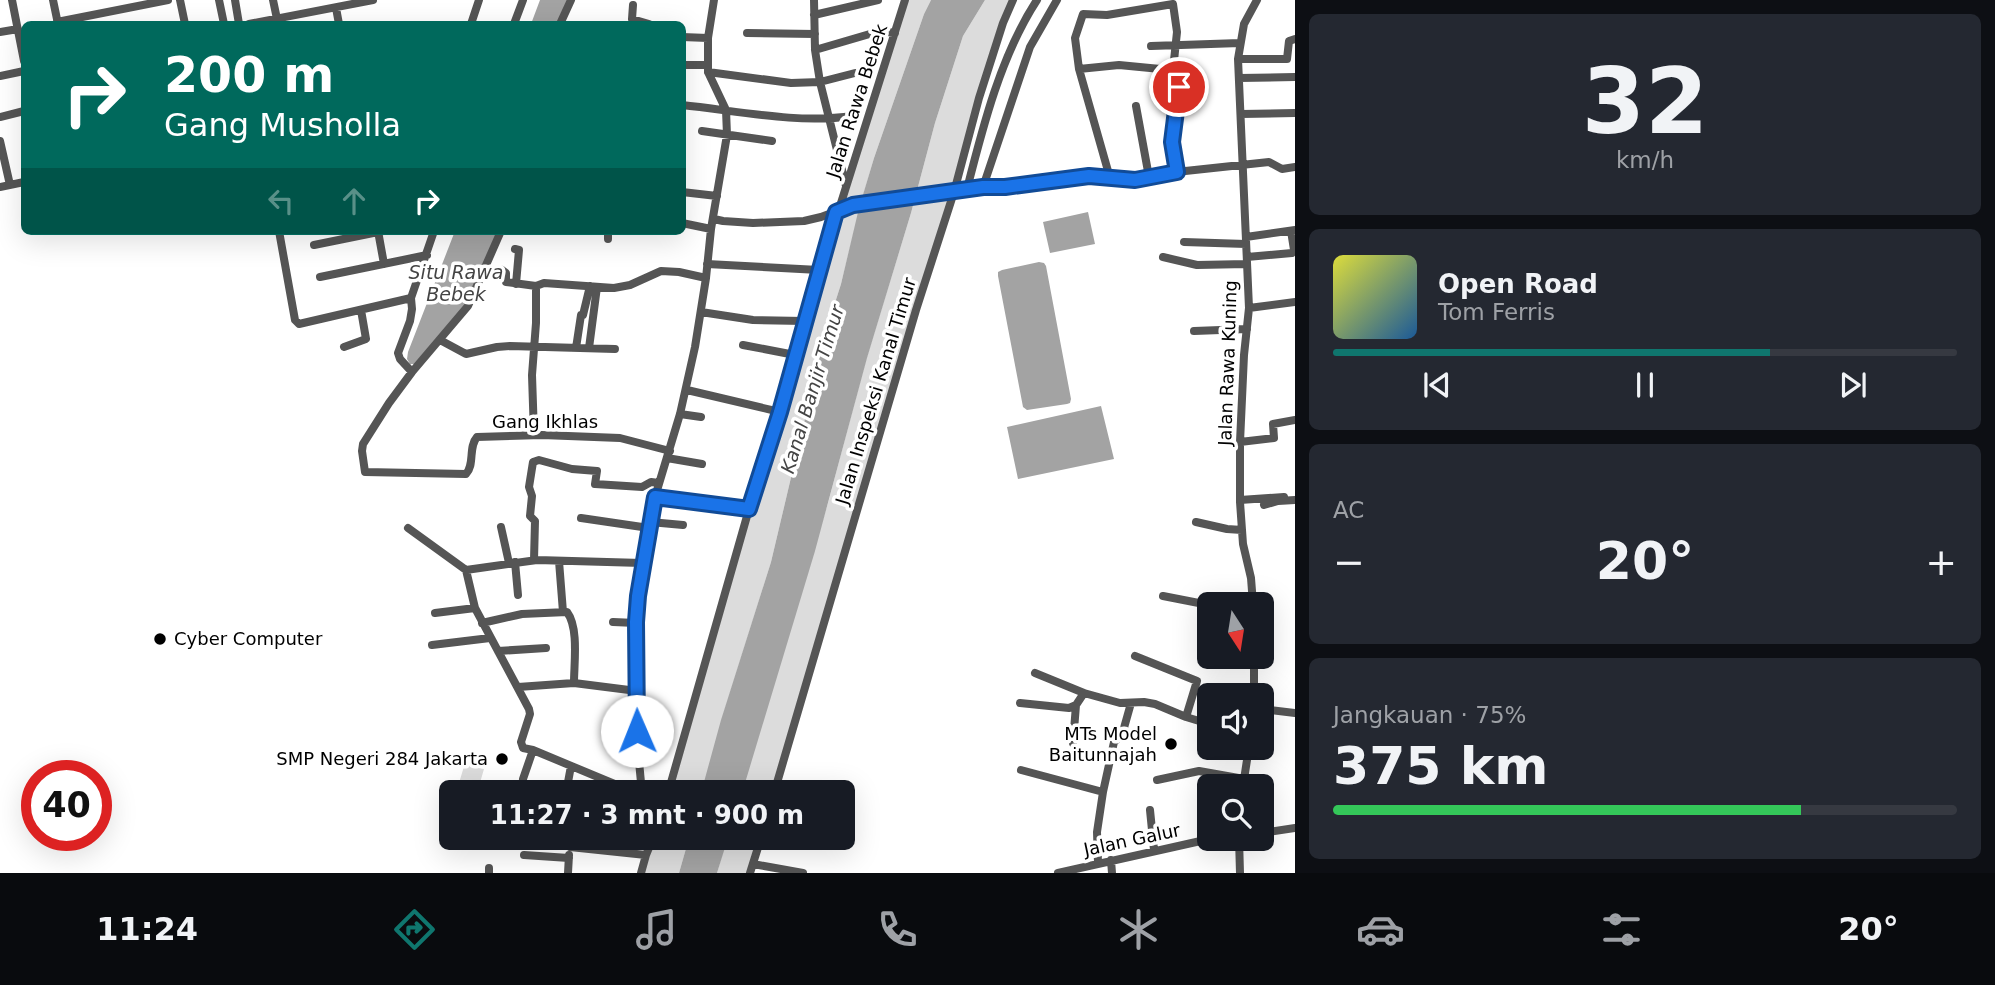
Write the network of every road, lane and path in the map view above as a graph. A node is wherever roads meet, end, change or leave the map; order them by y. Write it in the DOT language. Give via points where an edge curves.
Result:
graph roads {
  1 [pos="12,0"];
  2 [pos="53,0"];
  3 [pos="168,0"];
  4 [pos="180,0"];
  5 [pos="219,0"];
  6 [pos="235,0"];
  7 [pos="272,0"];
  8 [pos="373,0"];
  9 [pos="479,0"];
  10 [pos="523,0"];
  11 [pos="571,0"];
  12 [pos="714,0"];
  13 [pos="814,0"];
  14 [pos="878,0"];
  15 [pos="903,0"];
  16 [pos="1013,0"];
  17 [pos="1037,0"];
  18 [pos="1057,0"];
  19 [pos="1257,0"];
  20 [pos="633,5"];
  21 [pos="335,8"];
  22 [pos="814,15"];
  23 [pos="277,19"];
  24 [pos="57,21"];
  25 [pos="67,21"];
  26 [pos="185,21"];
  27 [pos="223,21"];
  28 [pos="238,21"];
  29 [pos="266,21"];
  30 [pos="338,21"];
  31 [pos="472,21"];
  32 [pos="515,21"];
  33 [pos="561,21"];
  34 [pos="639,21"];
  35 [pos="18,29"];
  36 [pos="0,32"];
  37 [pos="747,33"];
  38 [pos="895,33"];
  39 [pos="815,34"];
  40 [pos="686,37"];
  41 [pos="708,38"];
  42 [pos="1295,38"];
  43 [pos="1240,43"];
  44 [pos="21,45"];
  45 [pos="1152,46"];
  46 [pos="1175,46"];
  47 [pos="815,50"];
  48 [pos="1238,59"];
  49 [pos="686,66"];
  50 [pos="708,69"];
  51 [pos="1079,69"];
  52 [pos="1173,70"];
  53 [pos="21,72"];
  54 [pos="855,72"];
  55 [pos="0,76"];
  56 [pos="1295,77"];
  57 [pos="1239,78"];
  58 [pos="820,82"];
  59 [pos="686,105"];
  60 [pos="1136,106"];
  61 [pos="726,110"];
  62 [pos="21,112"];
  63 [pos="1295,113"];
  64 [pos="1241,114"];
  65 [pos="853,116"];
  66 [pos="0,117"];
  67 [pos="829,119"];
  68 [pos="702,131"];
  69 [pos="727,135"];
  70 [pos="0,141"];
  71 [pos="772,141"];
  72 [pos="1243,165"];
  73 [pos="1295,167"];
  74 [pos="1177,172"];
  75 [pos="1149,177"];
  76 [pos="1110,178"];
  77 [pos="21,183"];
  78 [pos="10,185"];
  79 [pos="0,187"];
  80 [pos="846,187"];
  81 [pos="983,187"];
  82 [pos="967,189"];
  83 [pos="686,192"];
  84 [pos="954,192"];
  85 [pos="717,196"];
  86 [pos="836,212"];
  87 [pos="713,219"];
  88 [pos="686,224"];
  89 [pos="711,229"];
  90 [pos="1293,231"];
  91 [pos="280,235"];
  92 [pos="361,235"];
  93 [pos="380,235"];
  94 [pos="433,235"];
  95 [pos="498,235"];
  96 [pos="1246,241"];
  97 [pos="1184,242"];
  98 [pos="314,245"];
  99 [pos="515,249"];
  100 [pos="427,256"];
  101 [pos="1163,257"];
  102 [pos="1247,261"];
  103 [pos="384,264"];
  104 [pos="707,264"];
  105 [pos="502,270"];
  106 [pos="819,270"];
  107 [pos="320,277"];
  108 [pos="706,278"];
  109 [pos="516,284"];
  110 [pos="536,286"];
  111 [pos="594,286"];
  112 [pos="411,298"];
  113 [pos="1295,302"];
  114 [pos="1249,308"];
  115 [pos="361,310"];
  116 [pos="701,312"];
  117 [pos="804,321"];
  118 [pos="1247,329"];
  119 [pos="1194,331"];
  120 [pos="440,340"];
  121 [pos="743,345"];
  122 [pos="344,347"];
  123 [pos="535,348"];
  124 [pos="576,348"];
  125 [pos="589,348"];
  126 [pos="615,349"];
  127 [pos="795,355"];
  128 [pos="412,372"];
  129 [pos="687,390"];
  130 [pos="780,412"];
  131 [pos="680,414"];
  132 [pos="701,417"];
  133 [pos="1295,420"];
  134 [pos="534,435"];
  135 [pos="1240,442"];
  136 [pos="668,454"];
  137 [pos="702,464"];
  138 [pos="659,483"];
  139 [pos="655,497"];
  140 [pos="1284,497"];
  141 [pos="1240,500"];
  142 [pos="1295,500"];
  143 [pos="1264,505"];
  144 [pos="749,509"];
  145 [pos="581,518"];
  146 [pos="1196,522"];
  147 [pos="650,525"];
  148 [pos="683,526"];
  149 [pos="501,527"];
  150 [pos="408,528"];
  151 [pos="1242,530"];
  152 [pos="534,560"];
  153 [pos="559,561"];
  154 [pos="512,563"];
  155 [pos="642,563"];
  156 [pos="466,570"];
  157 [pos="1252,592"];
  158 [pos="519,595"];
  159 [pos="1164,596"];
  160 [pos="1197,603"];
  161 [pos="475,608"];
  162 [pos="562,612"];
  163 [pos="435,613"];
  164 [pos="614,622"];
  165 [pos="636,622"];
  166 [pos="482,623"];
  167 [pos="490,638"];
  168 [pos="432,645"];
  169 [pos="546,648"];
  170 [pos="498,651"];
  171 [pos="1135,656"];
  172 [pos="1035,673"];
  173 [pos="574,683"];
  174 [pos="518,687"];
  175 [pos="637,691"];
  176 [pos="1084,692"];
  177 [pos="1020,703"];
  178 [pos="1131,704"];
  179 [pos="1076,705"];
  180 [pos="1274,710"];
  181 [pos="1295,712"];
  182 [pos="1186,717"];
  183 [pos="1197,720"];
  184 [pos="1073,743"];
  185 [pos="533,750"];
  186 [pos="571,766"];
  187 [pos="1021,770"];
  188 [pos="1211,774"];
  189 [pos="523,779"];
  190 [pos="1157,779"];
  191 [pos="568,780"];
  192 [pos="605,780"];
  193 [pos="641,780"];
  194 [pos="672,780"];
  195 [pos="778,780"];
  196 [pos="1103,792"];
  197 [pos="1150,810"];
  198 [pos="1295,828"];
  199 [pos="1274,831"];
  200 [pos="1197,841"];
  201 [pos="570,850"];
  202 [pos="598,850"];
  203 [pos="648,850"];
  204 [pos="758,850"];
  205 [pos="1154,850"];
  206 [pos="1239,851"];
  207 [pos="524,855"];
  208 [pos="646,855"];
  209 [pos="569,858"];
  210 [pos="1111,860"];
  211 [pos="1098,863"];
  212 [pos="752,869"];
  213 [pos="771,870"];
  214 [pos="787,872"];
  215 [pos="568,873"];
  216 [pos="641,873"];
  217 [pos="803,873"];
  218 [pos="1058,873"];
  219 [pos="1112,873"];
  220 [pos="1240,873"];
  1 -- 35 [label="street"];
  2 -- 24 [label="street"];
  3 -- 25 [label="street"];
  4 -- 26 [label="street"];
  5 -- 27 [label="street"];
  6 -- 28 [label="street"];
  7 -- 23 [label="street"];
  8 -- 21 [label="street"];
  9 -- 31 [label="street"];
  10 -- 32 [label="street"];
  11 -- 33 [label="street"];
  12 -- 41 [label="street"];
  13 -- 22 [label="street"];
  14 -- 22 [label="street"];
  15 -- 38 [label="street, Jalan Rawa Bebek"];
  16 -- 84 [label="street, Jalan Inspeksi Kanal Timur" via="979,98"];
  17 -- 82 [label="street" via="1002,71"];
  18 -- 81 [label="street" via="1030,47"];
  19 -- 43 [label="street, Jalan Rawa Kuning"];
  20 -- 34 [label="street" via="632,19"];
  21 -- 23 [label="street"];
  21 -- 30 [label="street"];
  22 -- 39 [label="street"];
  23 -- 29 [label="street"];
  35 -- 36 [label="street"];
  35 -- 44 [label="street"];
  37 -- 39 [label="street"];
  38 -- 47 [label="street" via="880,32"];
  38 -- 80 [label="street, Jalan Rawa Bebek"];
  39 -- 47 [label="street"];
  40 -- 41 [label="street"];
  41 -- 50 [label="street"];
  42 -- 48 [label="street" via="1290,40 1284,60"];
  43 -- 46 [label="street"];
  43 -- 48 [label="street, Jalan Rawa Kuning"];
  45 -- 46 [label="street"];
  46 -- 51 [label="street" via="1173,4 1107,15 1083,14 1075,38"];
  46 -- 52 [label="street"];
  47 -- 58 [label="street"];
  48 -- 57 [label="street, Jalan Rawa Kuning"];
  49 -- 50 [label="street"];
  50 -- 58 [label="street" via="791,83"];
  50 -- 61 [label="street"];
  51 -- 52 [label="street" via="1119,65"];
  51 -- 76 [label="street"];
  52 -- 74 [label="street" via="1181,73 1172,142"];
  53 -- 55 [label="street"];
  54 -- 58 [label="street"];
  56 -- 57 [label="street"];
  57 -- 64 [label="street, Jalan Rawa Kuning"];
  58 -- 67 [label="street"];
  59 -- 61 [label="street"];
  60 -- 75 [label="street"];
  61 -- 67 [label="street"];
  61 -- 69 [label="street"];
  62 -- 66 [label="street"];
  63 -- 64 [label="street"];
  64 -- 72 [label="street, Jalan Rawa Kuning"];
  65 -- 67 [label="street"];
  67 -- 80 [label="street"];
  68 -- 69 [label="street"];
  69 -- 71 [label="street"];
  69 -- 85 [label="street"];
  70 -- 78 [label="street"];
  72 -- 73 [label="street" via="1269,162 1282,169"];
  72 -- 74 [label="street"];
  72 -- 96 [label="street, Jalan Rawa Kuning"];
  74 -- 75 [label="street"];
  75 -- 76 [label="street"];
  76 -- 81 [label="street"];
  77 -- 78 [label="street"];
  78 -- 79 [label="street"];
  80 -- 86 [label="street, Jalan Rawa Bebek"];
  81 -- 82 [label="street"];
  82 -- 84 [label="street"];
  83 -- 85 [label="street"];
  84 -- 86 [label="street" via="853,205"];
  84 -- 195 [label="street, Jalan Inspeksi Kanal Timur"];
  85 -- 87 [label="street"];
  86 -- 87 [label="street" via="787,223"];
  86 -- 106 [label="street, Jalan Rawa Bebek"];
  87 -- 89 [label="street"];
  88 -- 89 [label="street"];
  89 -- 104 [label="street"];
  90 -- 96 [label="street"];
  90 -- 102 [label="street" via="1292,253"];
  91 -- 115 [label="street" via="297,323"];
  92 -- 98 [label="street"];
  93 -- 103 [label="street"];
  94 -- 100 [label="street"];
  95 -- 120 [label="street" via="468,306"];
  96 -- 97 [label="street"];
  96 -- 102 [label="street, Jalan Rawa Kuning"];
  99 -- 109 [label="street" via="519,250"];
  100 -- 103 [label="street"];
  100 -- 112 [label="street"];
  101 -- 102 [label="street" via="1202,265"];
  102 -- 114 [label="street, Jalan Rawa Kuning"];
  103 -- 107 [label="street"];
  104 -- 106 [label="street"];
  104 -- 108 [label="street"];
  105 -- 109 [label="street" via="506,282"];
  106 -- 117 [label="street, Jalan Rawa Bebek"];
  108 -- 111 [label="street" via="661,271 622,287"];
  108 -- 116 [label="street"];
  109 -- 110 [label="street"];
  110 -- 111 [label="street"];
  110 -- 123 [label="street"];
  111 -- 124 [label="street" via="581,315"];
  111 -- 125 [label="street"];
  112 -- 115 [label="street"];
  112 -- 128 [label="street" via="410,321 398,353"];
  113 -- 114 [label="street"];
  114 -- 118 [label="street, Jalan Rawa Kuning"];
  115 -- 122 [label="street" via="366,339"];
  116 -- 117 [label="street"];
  116 -- 129 [label="street"];
  117 -- 127 [label="street, Jalan Rawa Bebek"];
  118 -- 119 [label="street"];
  118 -- 135 [label="street, Jalan Rawa Kuning"];
  120 -- 123 [label="street" via="466,354 497,347"];
  120 -- 128 [label="street"];
  121 -- 127 [label="street"];
  123 -- 124 [label="street"];
  123 -- 134 [label="street"];
  124 -- 125 [label="street"];
  125 -- 126 [label="street"];
  127 -- 130 [label="street, Jalan Rawa Bebek"];
  128 -- 134 [label="street, Gang Ikhlas" via="363,444 365,472 466,474 474,439"];
  129 -- 130 [label="street"];
  129 -- 131 [label="street"];
  130 -- 144 [label="street, Jalan Rawa Bebek"];
  131 -- 132 [label="street"];
  131 -- 136 [label="street"];
  133 -- 135 [label="street" via="1273,424 1274,438"];
  134 -- 136 [label="street, Gang Ikhlas" via="620,438"];
  135 -- 141 [label="street, Jalan Rawa Kuning"];
  136 -- 137 [label="street, Gang Ikhlas"];
  136 -- 138 [label="street"];
  138 -- 139 [label="street"];
  138 -- 152 [label="street" via="642,488 596,484 597,471 535,460 529,487 530,516 535,521"];
  139 -- 144 [label="street"];
  139 -- 147 [label="street"];
  140 -- 141 [label="street"];
  141 -- 151 [label="street, Jalan Rawa Kuning"];
  142 -- 143 [label="street"];
  144 -- 194 [label="street, Jalan Rawa Bebek"];
  145 -- 147 [label="street"];
  146 -- 151 [label="street"];
  147 -- 148 [label="street"];
  147 -- 155 [label="street"];
  149 -- 154 [label="street"];
  150 -- 156 [label="street"];
  151 -- 157 [label="street, Jalan Rawa Kuning"];
  152 -- 153 [label="street"];
  152 -- 154 [label="street"];
  153 -- 155 [label="street"];
  153 -- 162 [label="street"];
  154 -- 156 [label="street"];
  154 -- 158 [label="street"];
  155 -- 165 [label="street"];
  156 -- 161 [label="street"];
  159 -- 160 [label="street"];
  161 -- 163 [label="street"];
  161 -- 166 [label="street"];
  162 -- 166 [label="street"];
  162 -- 173 [label="street" via="569,614 573,631"];
  164 -- 165 [label="street"];
  165 -- 175 [label="street"];
  166 -- 167 [label="street"];
  167 -- 168 [label="street"];
  167 -- 170 [label="street"];
  169 -- 170 [label="street"];
  170 -- 174 [label="street"];
  171 -- 182 [label="street" via="1197,681"];
  172 -- 176 [label="street"];
  173 -- 174 [label="street"];
  173 -- 175 [label="street"];
  174 -- 185 [label="street" via="530,714 521,746"];
  175 -- 193 [label="street"];
  176 -- 178 [label="street"];
  176 -- 179 [label="street"];
  177 -- 179 [label="street"];
  178 -- 182 [label="street" via="1155,704"];
  178 -- 196 [label="street" via="1122,735 1114,742"];
  179 -- 184 [label="street"];
  180 -- 181 [label="street"];
  182 -- 183 [label="street"];
  185 -- 186 [label="street"];
  185 -- 189 [label="street"];
  186 -- 191 [label="street"];
  186 -- 192 [label="street"];
  187 -- 196 [label="street"];
  188 -- 190 [label="street" via="1199,771"];
  196 -- 211 [label="street"];
  197 -- 205 [label="street"];
  198 -- 199 [label="street"];
  200 -- 205 [label="street, Jalan Galur"];
  201 -- 209 [label="street"];
  202 -- 208 [label="street"];
  203 -- 208 [label="street"];
  204 -- 212 [label="street"];
  205 -- 210 [label="street, Jalan Galur"];
  206 -- 220 [label="street"];
  207 -- 209 [label="street"];
  208 -- 216 [label="street"];
  209 -- 215 [label="street"];
  210 -- 211 [label="street, Jalan Galur"];
  210 -- 219 [label="street"];
  211 -- 218 [label="street, Jalan Galur"];
  212 -- 213 [label="street"];
  213 -- 214 [label="street"];
  214 -- 217 [label="street"];
}
